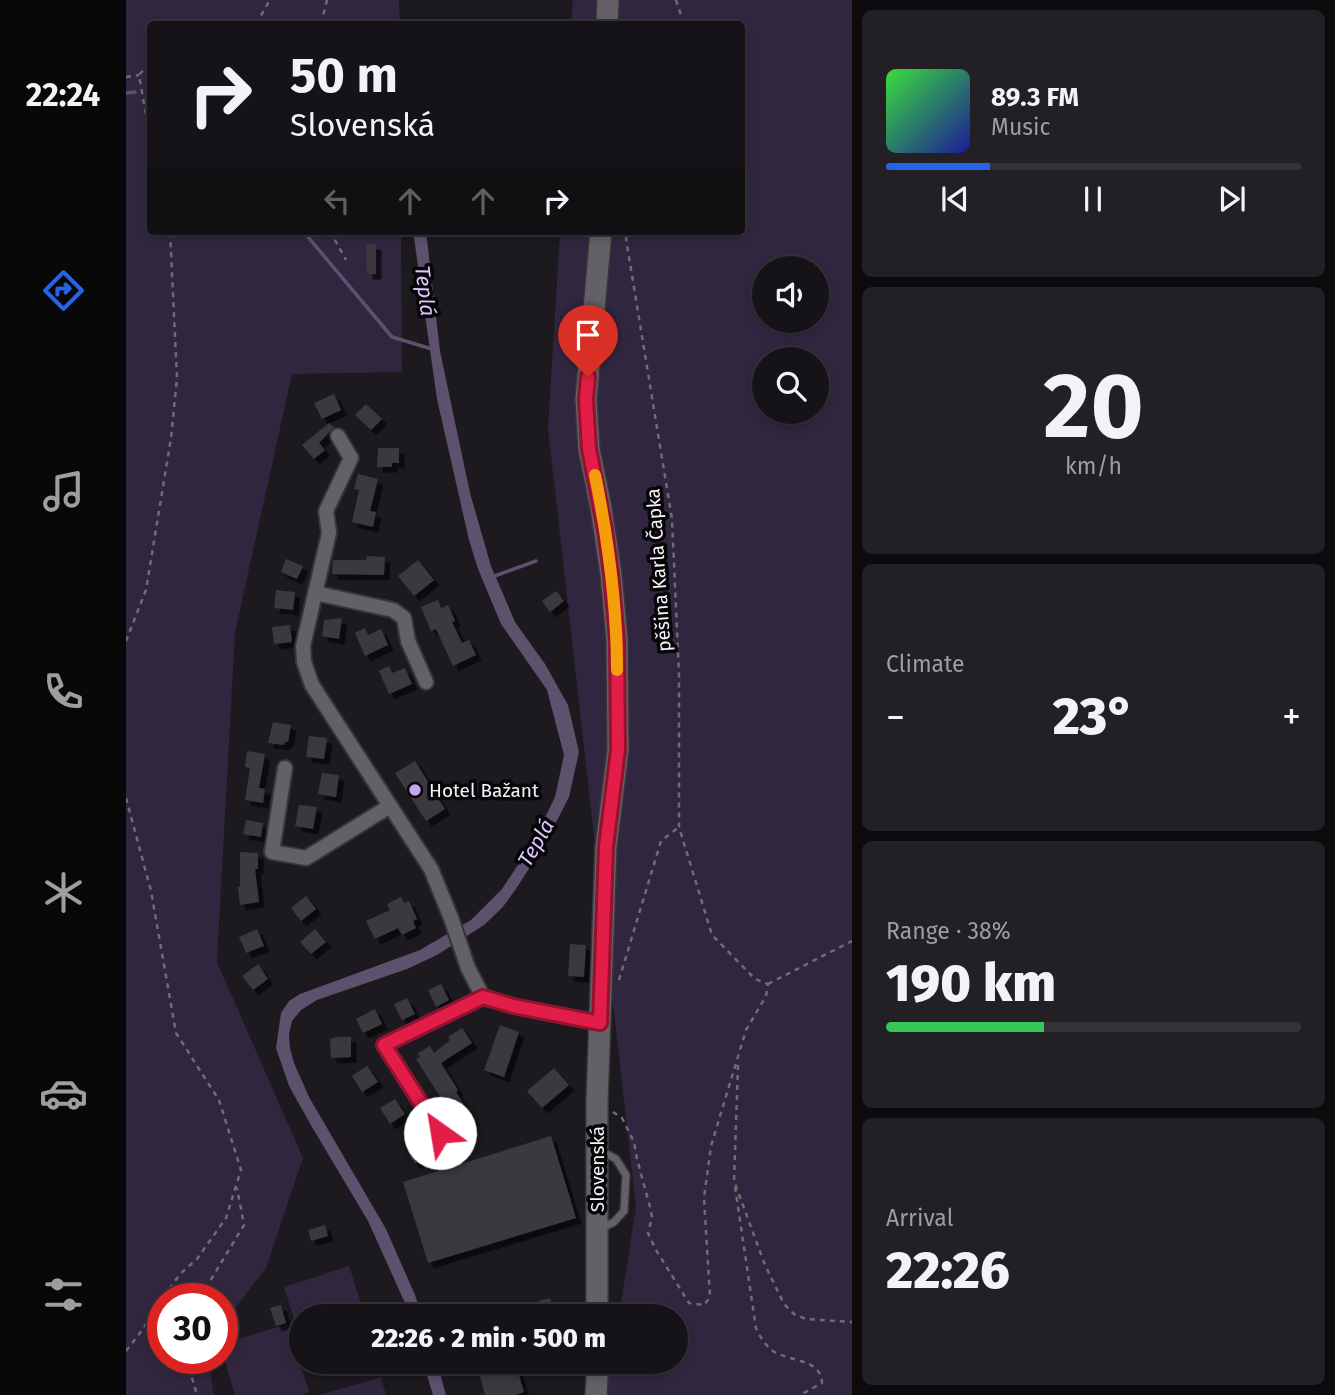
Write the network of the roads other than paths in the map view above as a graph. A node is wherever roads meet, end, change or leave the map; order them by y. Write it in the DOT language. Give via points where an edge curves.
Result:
graph roads {
  1 [pos="608,0"];
  2 [pos="607,21"];
  3 [pos="601,235"];
  4 [pos="338,436"];
  5 [pos="315,593"];
  6 [pos="426,682"];
  7 [pos="285,768"];
  8 [pos="390,806"];
  9 [pos="483,997"];
  10 [pos="600,1023"];
  11 [pos="440,1133"];
  12 [pos="597,1148"];
  13 [pos="596,1232"];
  14 [pos="597,1304"];
  15 [pos="597,1374"];
  16 [pos="596,1395"];
  1 -- 2 [label="street"];
  3 -- 10 [label="street, Slovenská" via="586,399 589,449 616,623 618,750 606,847"];
  4 -- 5 [label="street" via="351,458 326,511 329,533"];
  5 -- 6 [label="street" via="393,610 404,618 408,641"];
  5 -- 8 [label="street" via="303,646 308,674"];
  7 -- 8 [label="street" via="272,852 306,858"];
  8 -- 9 [label="street" via="430,869"];
  9 -- 10 [label="street"];
  9 -- 11 [label="street" via="384,1045"];
  10 -- 12 [label="street, Slovenská"];
  12 -- 13 [label="street, Slovenská"];
  12 -- 13 [label="lane" via="616,1159 626,1175 624,1211"];
  13 -- 14 [label="street, Slovenská"];
  15 -- 16 [label="street"];
}
